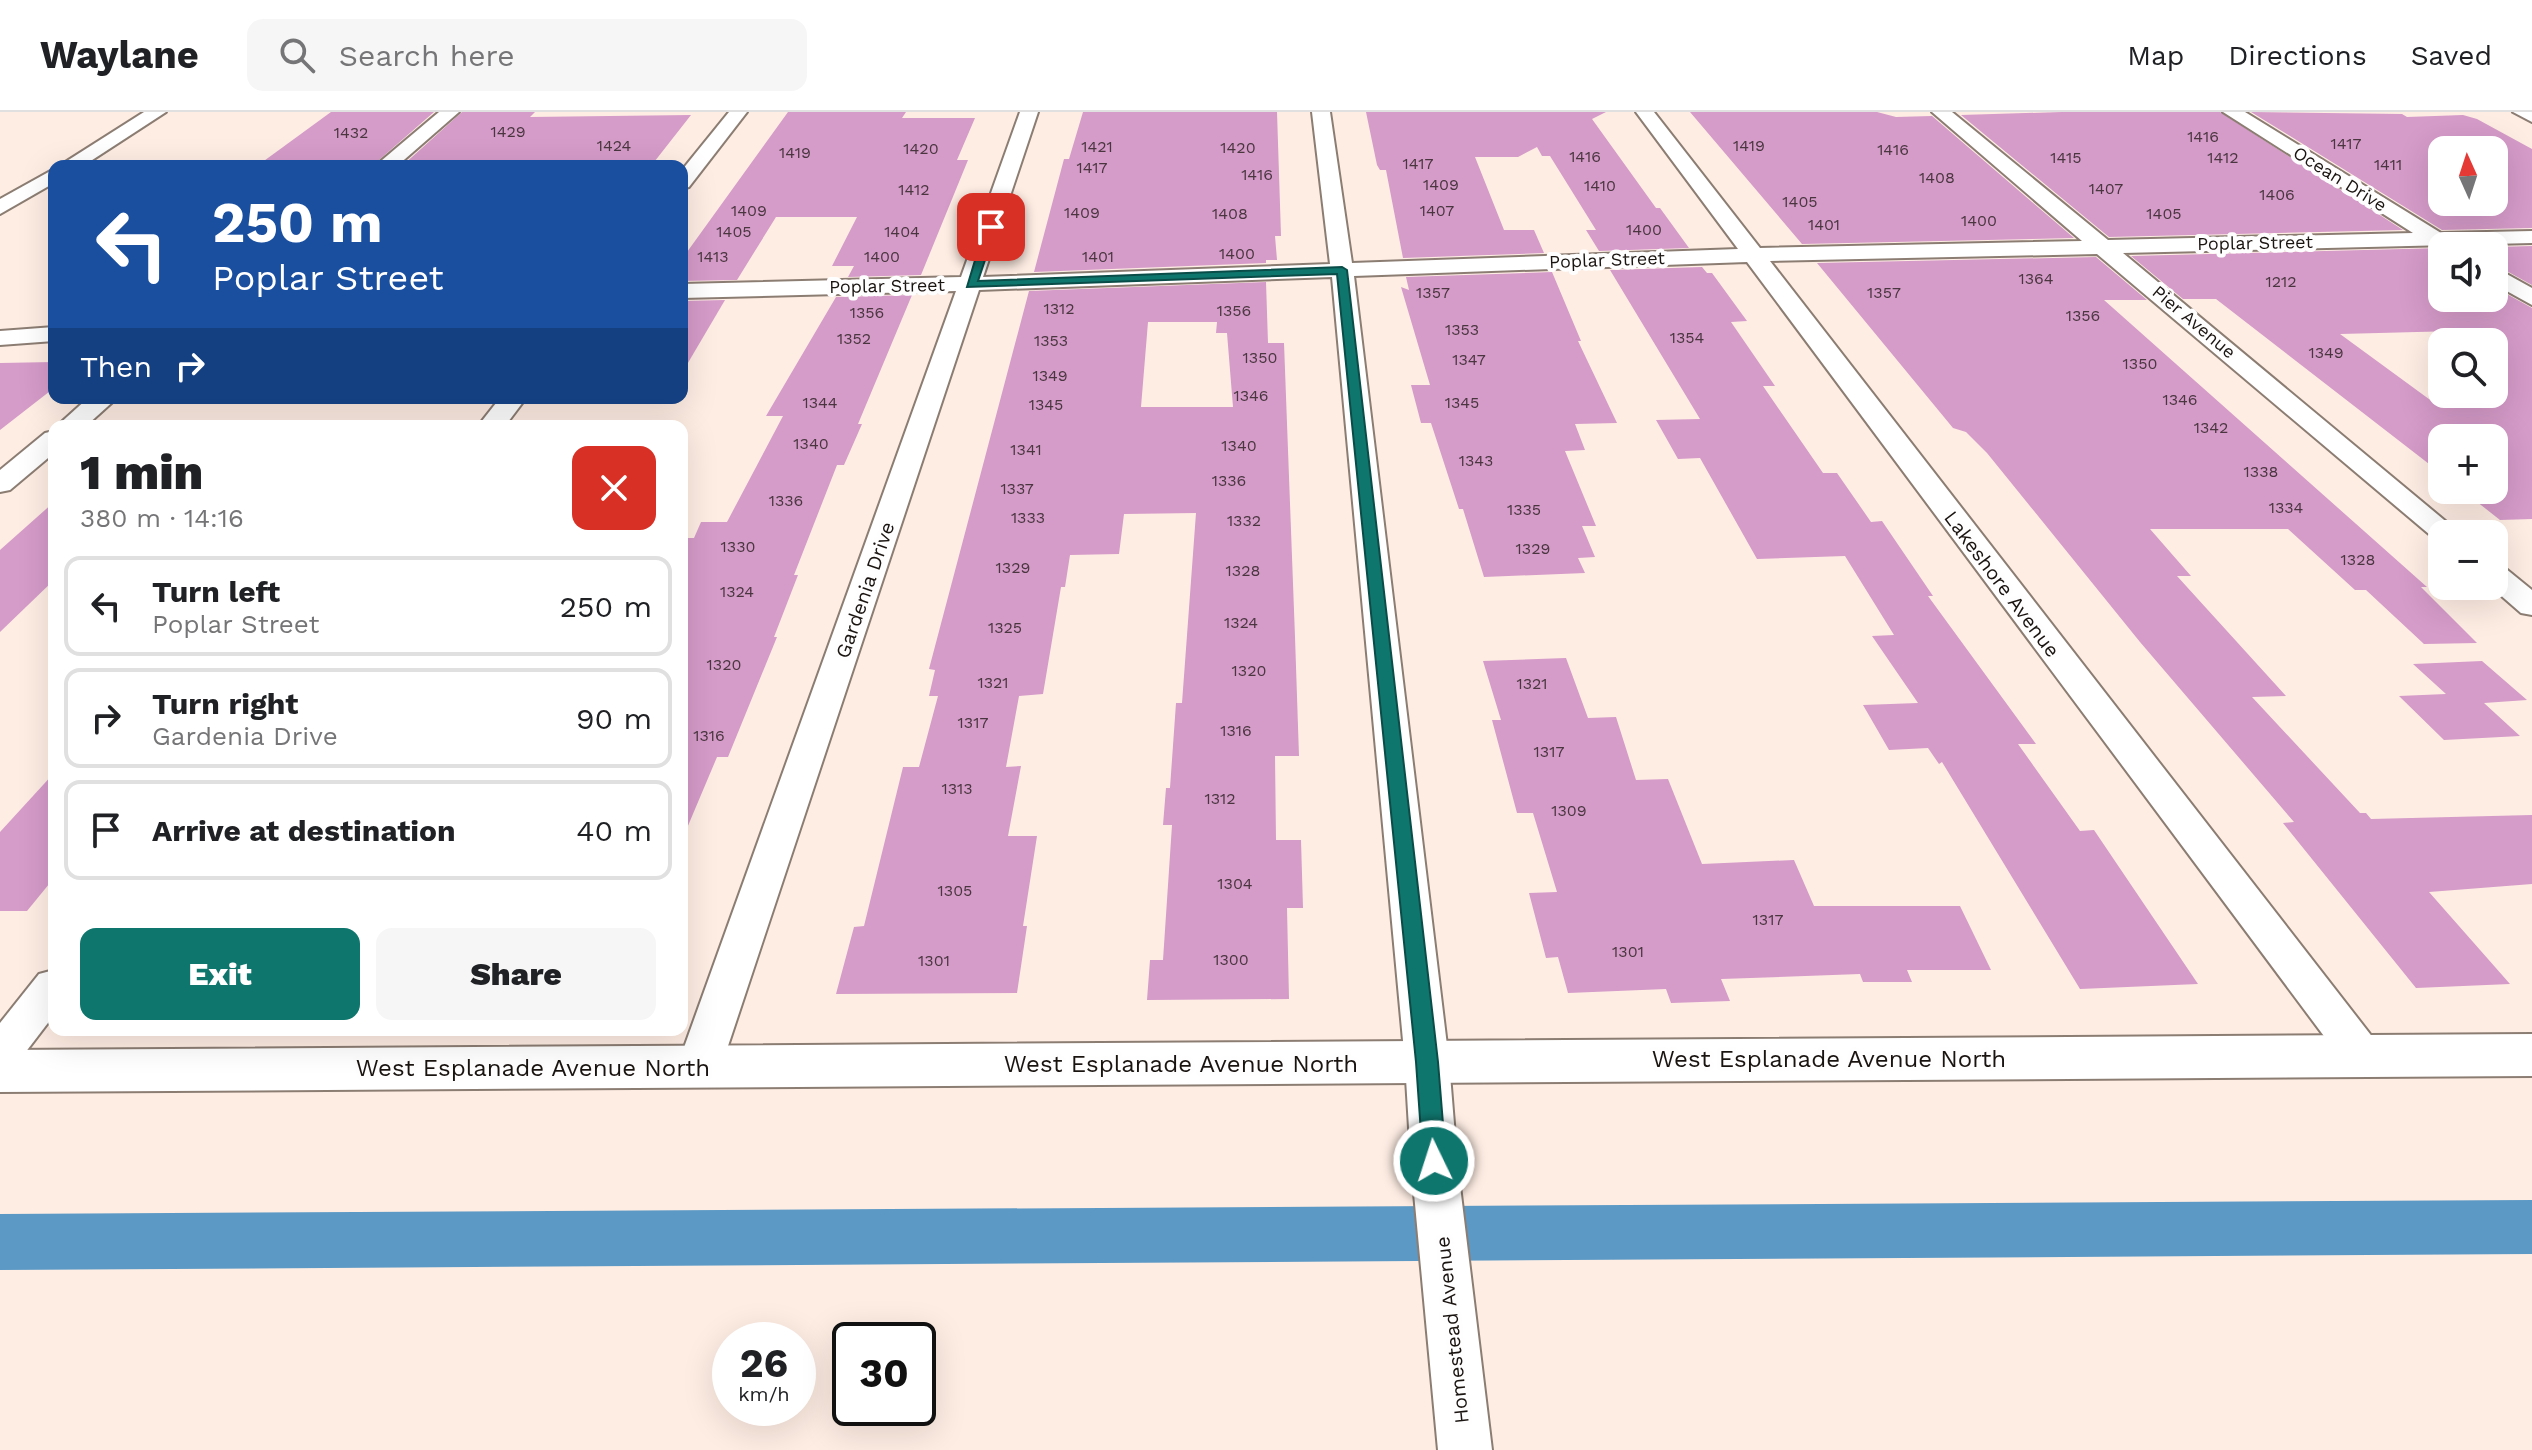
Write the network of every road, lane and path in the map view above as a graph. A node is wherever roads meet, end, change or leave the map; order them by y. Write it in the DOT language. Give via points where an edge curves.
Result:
graph roads {
  1 [pos="157,112"];
  2 [pos="450,112"];
  3 [pos="738,112"];
  4 [pos="1029,112"];
  5 [pos="1321,112"];
  6 [pos="1645,112"];
  7 [pos="1941,112"];
  8 [pos="2232,112"];
  9 [pos="2522,112"];
  10 [pos="2532,117"];
  11 [pos="79,160"];
  12 [pos="392,160"];
  13 [pos="688,175"];
  14 [pos="48,179"];
  15 [pos="0,208"];
  16 [pos="2428,233"];
  17 [pos="2532,237"];
  18 [pos="2508,238"];
  19 [pos="2428,242"];
  20 [pos="2105,246"];
  21 [pos="1751,255"];
  22 [pos="1342,270"];
  23 [pos="2508,283"];
  24 [pos="971,284"];
  25 [pos="688,291"];
  26 [pos="2532,298"];
  27 [pos="48,334"];
  28 [pos="0,338"];
  29 [pos="97,404"];
  30 [pos="508,404"];
  31 [pos="77,420"];
  32 [pos="496,420"];
  33 [pos="48,444"];
  34 [pos="0,484"];
  35 [pos="2429,520"];
  36 [pos="2508,586"];
  37 [pos="2532,606"];
  38 [pos="48,993"];
  39 [pos="0,1054"];
  40 [pos="2362,1055"];
  41 [pos="2532,1055"];
  42 [pos="1427,1062"];
  43 [pos="699,1067"];
  44 [pos="0,1071"];
  45 [pos="1465,1450"];
  1 -- 11 [label="street"];
  2 -- 12 [label="street"];
  3 -- 13 [label="street"];
  4 -- 24 [label="street, Gardenia Drive"];
  5 -- 22 [label="street, Homestead Avenue"];
  6 -- 21 [label="street, Lakeshore Avenue"];
  7 -- 20 [label="street, Pier Avenue"];
  8 -- 16 [label="street, Ocean Drive"];
  9 -- 10 [label="street"];
  14 -- 15 [label="street"];
  17 -- 18 [label="street, Poplar Street"];
  19 -- 20 [label="street, Poplar Street"];
  20 -- 21 [label="street, Poplar Street"];
  20 -- 35 [label="street, Pier Avenue"];
  21 -- 22 [label="street, Poplar Street"];
  21 -- 40 [label="street, Lakeshore Avenue"];
  22 -- 24 [label="street, Poplar Street"];
  22 -- 42 [label="street, Homestead Avenue"];
  23 -- 26 [label="street"];
  24 -- 25 [label="street, Poplar Street"];
  24 -- 43 [label="street, Gardenia Drive"];
  27 -- 28 [label="street"];
  29 -- 31 [label="street"];
  30 -- 32 [label="street"];
  33 -- 34 [label="street"];
  36 -- 37 [label="street"];
  38 -- 39 [label="street"];
  40 -- 41 [label="main road, West Esplanade Avenue North"];
  40 -- 42 [label="main road, West Esplanade Avenue North"];
  42 -- 43 [label="main road, West Esplanade Avenue North"];
  42 -- 45 [label="street, Homestead Avenue"];
  43 -- 44 [label="main road, West Esplanade Avenue North"];
}
